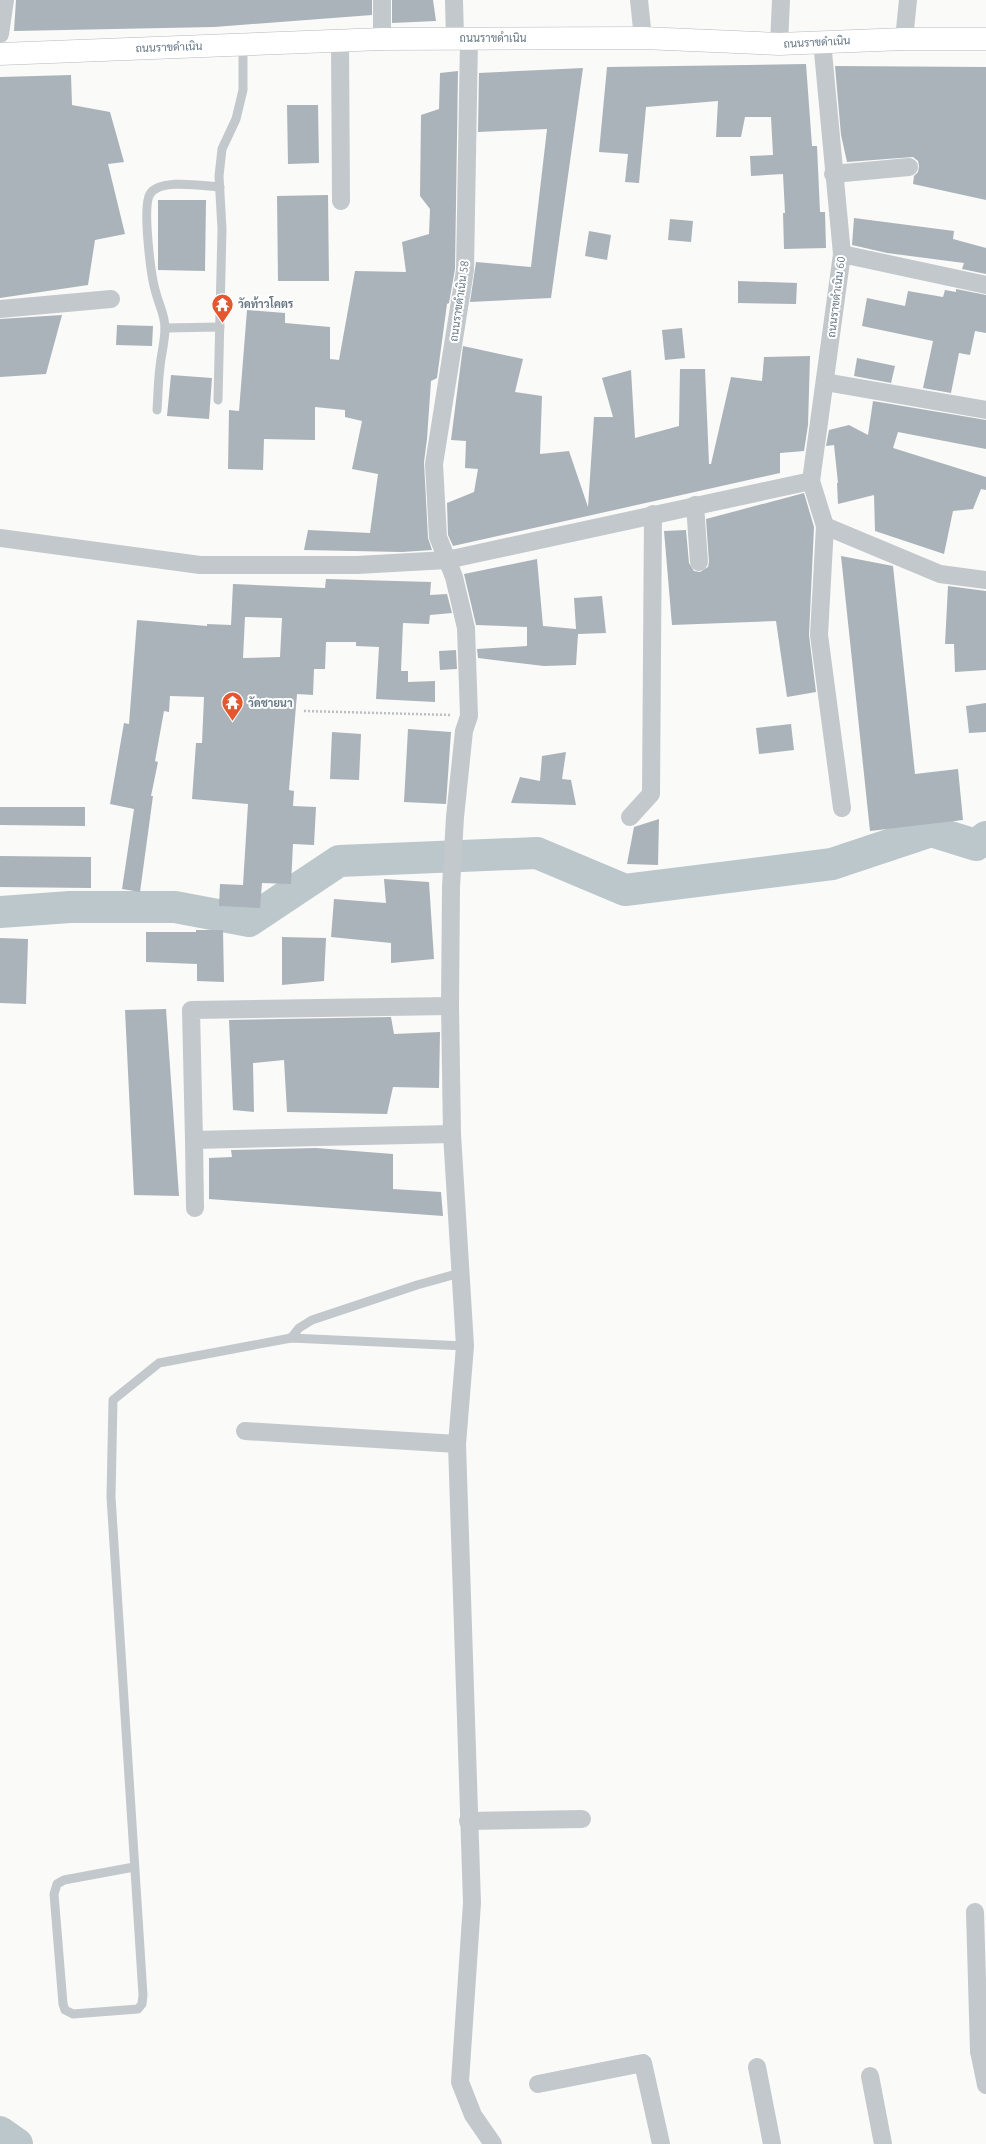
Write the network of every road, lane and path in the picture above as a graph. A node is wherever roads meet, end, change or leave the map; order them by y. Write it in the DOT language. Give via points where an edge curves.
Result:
graph roads {
  1 [pos="6,0"];
  2 [pos="382,0"];
  3 [pos="454,0"];
  4 [pos="639,0"];
  5 [pos="781,0"];
  6 [pos="908,0"];
  7 [pos="0,34"];
  8 [pos="462,38"];
  9 [pos="643,38"];
  10 [pos="382,39"];
  11 [pos="904,39"];
  12 [pos="986,39"];
  13 [pos="340,41"];
  14 [pos="822,41"];
  15 [pos="243,44"];
  16 [pos="779,44"];
  17 [pos="0,54"];
  18 [pos="908,167"];
  19 [pos="833,174"];
  20 [pos="220,187"];
  21 [pos="341,201"];
  22 [pos="842,254"];
  23 [pos="986,285"];
  24 [pos="111,300"];
  25 [pos="0,309"];
  26 [pos="220,327"];
  27 [pos="165,328"];
  28 [pos="825,382"];
  29 [pos="218,400"];
  30 [pos="157,410"];
  31 [pos="986,410"];
  32 [pos="811,481"];
  33 [pos="695,505"];
  34 [pos="653,514"];
  35 [pos="826,526"];
  36 [pos="0,538"];
  37 [pos="447,560"];
  38 [pos="699,562"];
  39 [pos="986,580"];
  40 [pos="304,711"];
  41 [pos="469,716"];
  42 [pos="842,808"];
  43 [pos="630,817"];
  44 [pos="450,1006"];
  45 [pos="452,1134"];
  46 [pos="194,1140"];
  47 [pos="195,1208"];
  48 [pos="460,1273"];
  49 [pos="291,1338"];
  50 [pos="465,1346"];
  51 [pos="245,1431"];
  52 [pos="457,1444"];
  53 [pos="582,1819"];
  54 [pos="468,1821"];
  55 [pos="134,1867"];
  56 [pos="975,1912"];
  57 [pos="983,2051"];
  58 [pos="757,2067"];
  59 [pos="870,2076"];
  60 [pos="538,2084"];
  61 [pos="986,2085"];
  62 [pos="492,2144"];
  63 [pos="661,2144"];
  64 [pos="772,2144"];
  65 [pos="883,2144"];
  1 -- 7 [label="street"];
  2 -- 10 [label="street"];
  3 -- 8 [label="street, ถนนราขดำเนิน 58"];
  4 -- 9 [label="street"];
  5 -- 16 [label="street"];
  6 -- 11 [label="street"];
  8 -- 9 [label="main road, ถนนราขดำเนิน"];
  8 -- 10 [label="main road, ถนนราขดำเนิน"];
  8 -- 37 [label="street, ถนนราขดำเนิน 58" via="465,270 434,464 438,537"];
  9 -- 16 [label="main road, ถนนราขดำเนิน"];
  10 -- 13 [label="main road, ถนนราขดำเนิน"];
  11 -- 12 [label="main road, ถนนราขดำเนิน"];
  11 -- 14 [label="main road, ถนนราขดำเนิน"];
  13 -- 15 [label="main road, ถนนราขดำเนิน"];
  13 -- 21 [label="street"];
  14 -- 16 [label="main road, ถนนราขดำเนิน"];
  14 -- 19 [label="street, ถนนราขดำเนิน 60"];
  15 -- 17 [label="main road, ถนนราขดำเนิน"];
  15 -- 20 [label="lane" via="243,90 236,119 222,149"];
  18 -- 19 [label="street"];
  19 -- 22 [label="street, ถนนราขดำเนิน 60"];
  20 -- 26 [label="lane"];
  20 -- 27 [label="lane" via="168,184 149,194 149,258"];
  22 -- 23 [label="street"];
  22 -- 28 [label="street, ถนนราขดำเนิน 60"];
  24 -- 25 [label="street"];
  26 -- 27 [label="lane"];
  26 -- 29 [label="lane"];
  27 -- 30 [label="lane"];
  28 -- 31 [label="street"];
  28 -- 32 [label="street, ถนนราขดำเนิน 60"];
  32 -- 33 [label="street"];
  32 -- 35 [label="street"];
  33 -- 34 [label="street"];
  33 -- 38 [label="street"];
  34 -- 37 [label="street"];
  34 -- 43 [label="street" via="651,794"];
  35 -- 39 [label="street" via="940,574"];
  35 -- 42 [label="street" via="819,635"];
  36 -- 37 [label="street" via="200,565 358,565"];
  37 -- 41 [label="street, ถนนราขดำเนิน 58" via="454,577 466,628"];
  40 -- 41 [label="path"];
  41 -- 44 [label="street, ถนนราขดำเนิน 58" via="464,731 455,817 451,887"];
  44 -- 45 [label="street, ถนนราขดำเนิน 58"];
  44 -- 46 [label="street" via="191,1010"];
  45 -- 46 [label="street"];
  45 -- 48 [label="street, ถนนราขดำเนิน 58"];
  46 -- 47 [label="street"];
  48 -- 49 [label="lane" via="312,1320 299,1328"];
  48 -- 50 [label="street, ถนนราขดำเนิน 58"];
  49 -- 50 [label="lane"];
  49 -- 55 [label="lane" via="159,1363 113,1400 111,1497"];
  50 -- 52 [label="street, ถนนราขดำเนิน 58"];
  51 -- 52 [label="street"];
  52 -- 54 [label="street, ถนนราขดำเนิน 58"];
  53 -- 54 [label="street"];
  54 -- 62 [label="street, ถนนราขดำเนิน 58" via="472,1903 460,2082 473,2115"];
  55 -- 55 [label="lane" via="142,2004 138,2009 72,2014 65,2010 63,2004 54,1894 57,1884 64,1880"];
  56 -- 57 [label="street"];
  57 -- 61 [label="street"];
  58 -- 64 [label="street"];
  59 -- 65 [label="street"];
  60 -- 63 [label="street" via="643,2063"];
}
